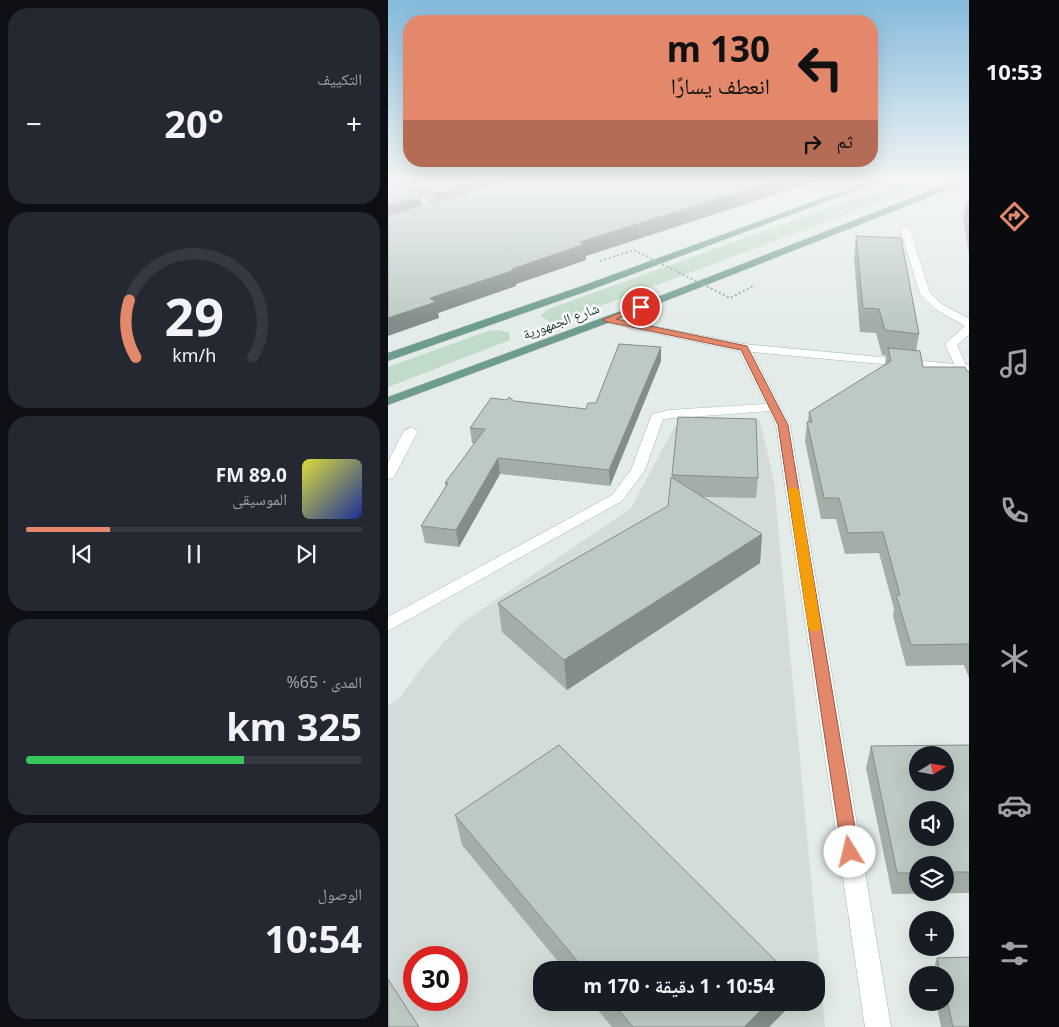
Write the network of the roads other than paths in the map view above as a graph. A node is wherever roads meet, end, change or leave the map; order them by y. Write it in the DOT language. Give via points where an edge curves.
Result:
graph roads {
  1 [pos="752,227"];
  2 [pos="845,227"];
  3 [pos="905,230"];
  4 [pos="607,320"];
  5 [pos="970,324"];
  6 [pos="970,328"];
  7 [pos="744,348"];
  8 [pos="388,357"];
  9 [pos="966,369"];
  10 [pos="970,388"];
  11 [pos="388,401"];
  12 [pos="773,407"];
  13 [pos="411,431"];
  14 [pos="388,475"];
  15 [pos="388,625"];
  16 [pos="878,1027"];
  1 -- 8 [label="main road, شارع الجمهورية"];
  2 -- 4 [label="main road, شارع الجمهورية"];
  3 -- 5 [label="street" via="925,294 939,307"];
  4 -- 7 [label="street"];
  4 -- 11 [label="main road, شارع الجمهورية"];
  6 -- 9 [label="street" via="952,344"];
  7 -- 9 [label="street"];
  7 -- 12 [label="street"];
  9 -- 10 [label="street"];
  12 -- 15 [label="street" via="657,417 639,470 617,498"];
  12 -- 16 [label="street" via="783,425"];
  13 -- 14 [label="street"];
}
